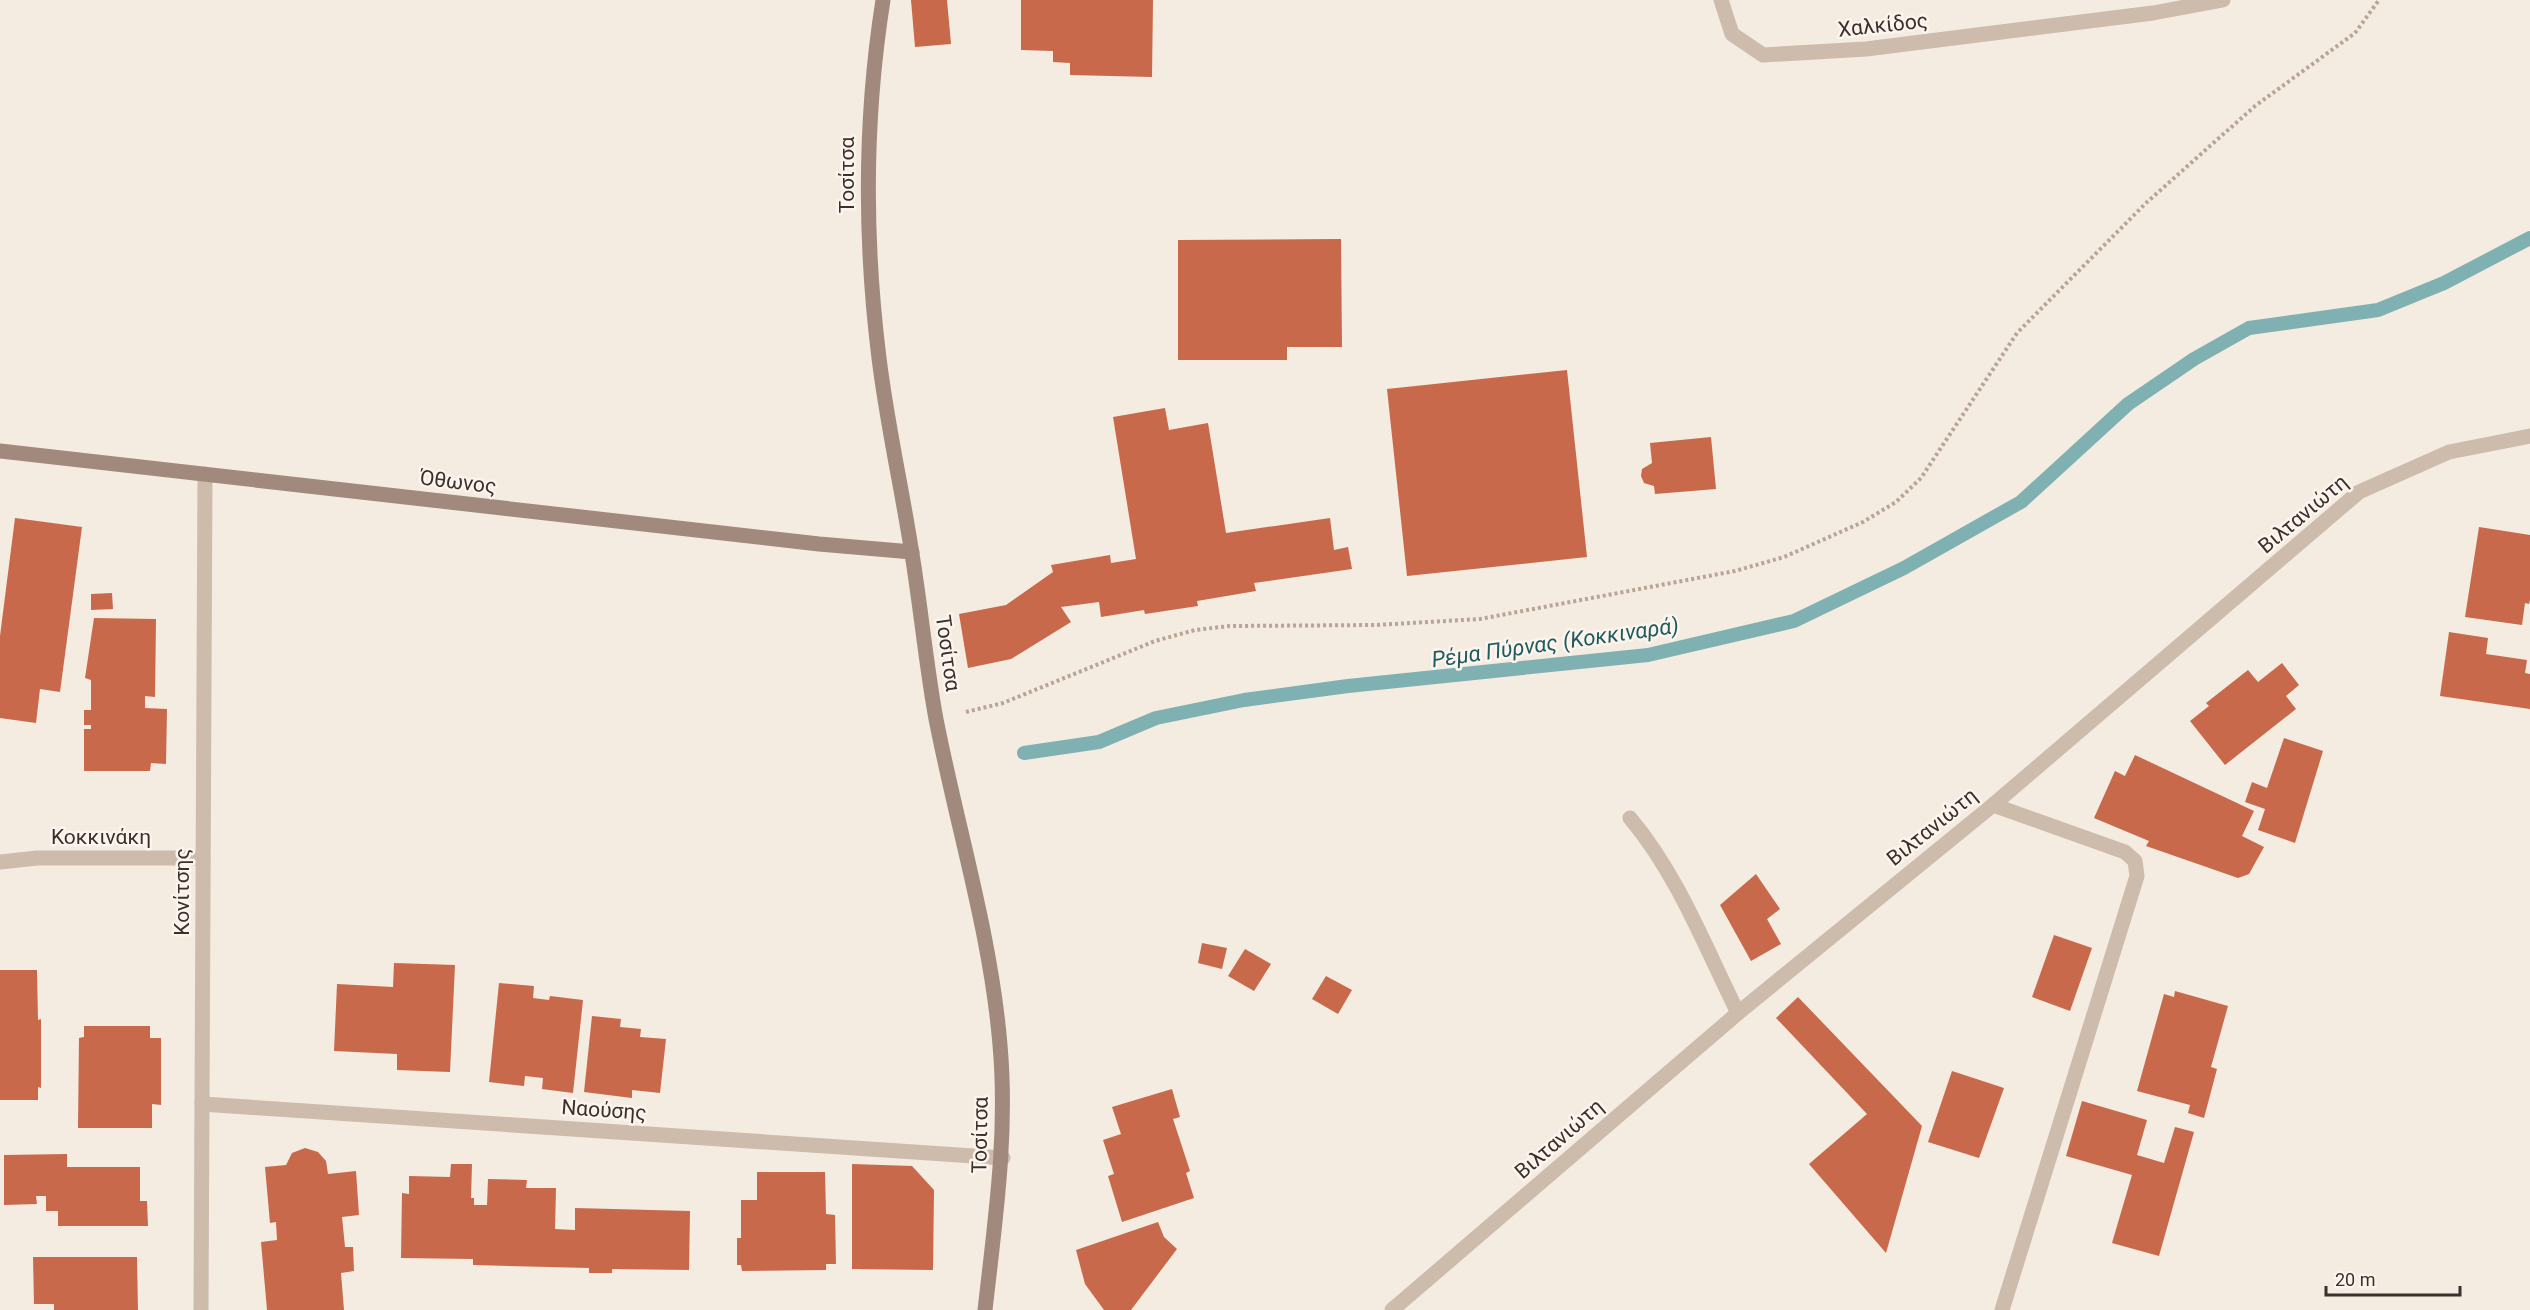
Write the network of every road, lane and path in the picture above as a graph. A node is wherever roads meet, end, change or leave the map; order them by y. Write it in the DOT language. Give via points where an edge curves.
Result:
graph roads {
  1 [pos="883,0"];
  2 [pos="1721,0"];
  3 [pos="2223,0"];
  4 [pos="2379,0"];
  5 [pos="2530,436"];
  6 [pos="0,451"];
  7 [pos="205,474"];
  8 [pos="912,552"];
  9 [pos="936,717"];
  10 [pos="1993,805"];
  11 [pos="1630,818"];
  12 [pos="203,858"];
  13 [pos="0,862"];
  14 [pos="1738,1013"];
  15 [pos="202,1104"];
  16 [pos="1003,1158"];
  17 [pos="201,1310"];
  18 [pos="985,1310"];
  19 [pos="1392,1310"];
  20 [pos="2002,1310"];
  1 -- 8 [label="main road, Τοσίτσα" via="867,146 869,248 879,359"];
  2 -- 3 [label="street, Χαλκίδος" via="1732,34 1763,56 1866,49 2153,13"];
  4 -- 9 [label="path" via="2355,33 2255,106 2146,203 2025,325 1921,478 1896,502 1863,522 1784,556 1735,571 1480,619 1195,630 1155,641 1004,703"];
  5 -- 10 [label="street, Βιλτανιώτη" via="2449,452 2360,492"];
  6 -- 7 [label="main road, Όθωνος"];
  7 -- 8 [label="main road, Όθωνος"];
  7 -- 12 [label="street, Κονίτσης"];
  8 -- 9 [label="main road, Τοσίτσα"];
  9 -- 16 [label="main road, Τοσίτσα" via="990,973 1000,1044"];
  10 -- 14 [label="street, Βιλτανιώτη"];
  10 -- 20 [label="street" via="2125,852 2135,861 2137,876"];
  11 -- 14 [label="street" via="1670,874"];
  12 -- 13 [label="street, Κοκκινάκη" via="37,858"];
  12 -- 15 [label="street, Κονίτσης"];
  14 -- 19 [label="street, Βιλτανιώτη"];
  15 -- 16 [label="street, Ναούσης"];
  15 -- 17 [label="street, Κονίτσης"];
  16 -- 18 [label="main road, Τοσίτσα"];
}
